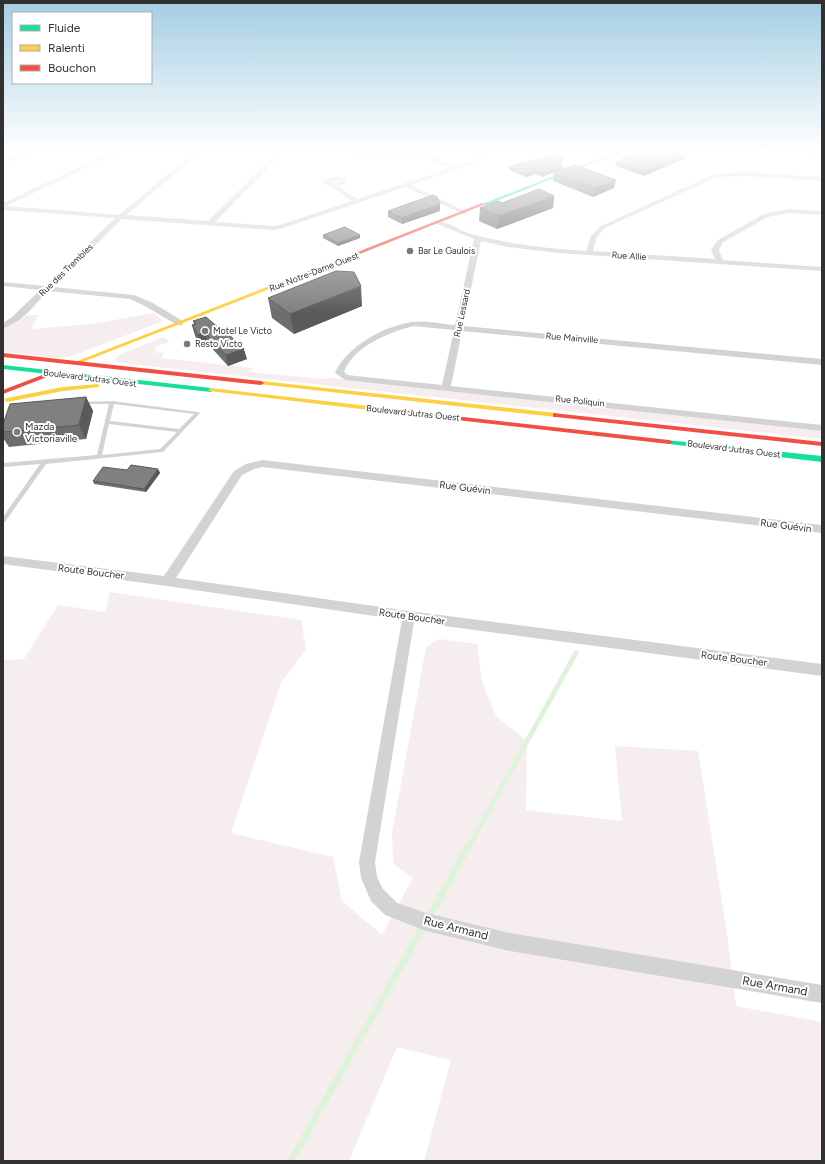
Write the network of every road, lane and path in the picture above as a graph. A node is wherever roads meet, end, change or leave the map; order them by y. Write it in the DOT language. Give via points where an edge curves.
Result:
graph roads {
  1 [pos="135,204"];
  2 [pos="229,204"];
  3 [pos="350,204"];
  4 [pos="447,204"];
  5 [pos="487,204"];
  6 [pos="653,204"];
  7 [pos="3,207"];
  8 [pos="465,213"];
  9 [pos="822,213"];
  10 [pos="120,217"];
  11 [pos="209,224"];
  12 [pos="439,224"];
  13 [pos="478,238"];
  14 [pos="589,253"];
  15 [pos="720,262"];
  16 [pos="822,269"];
  17 [pos="3,284"];
  18 [pos="48,288"];
  19 [pos="180,323"];
  20 [pos="3,326"];
  21 [pos="459,328"];
  22 [pos="3,355"];
  23 [pos="822,362"];
  24 [pos="76,363"];
  25 [pos="3,367"];
  26 [pos="51,373"];
  27 [pos="339,373"];
  28 [pos="144,384"];
  29 [pos="446,387"];
  30 [pos="3,392"];
  31 [pos="3,402"];
  32 [pos="112,402"];
  33 [pos="78,403"];
  34 [pos="108,422"];
  35 [pos="822,428"];
  36 [pos="180,431"];
  37 [pos="822,444"];
  38 [pos="99,456"];
  39 [pos="822,460"];
  40 [pos="44,462"];
  41 [pos="4,465"];
  42 [pos="3,521"];
  43 [pos="822,530"];
  44 [pos="3,560"];
  45 [pos="167,581"];
  46 [pos="409,616"];
  47 [pos="822,670"];
  48 [pos="822,994"];
  1 -- 10 [label="street, Rue des Trembles"];
  2 -- 11 [label="street"];
  3 -- 11 [label="street" via="281,227"];
  4 -- 8 [label="street"];
  5 -- 8 [label="main road, Rue Notre-Dame Ouest"];
  6 -- 14 [label="street" via="604,227 594,236"];
  7 -- 10 [label="street"];
  8 -- 12 [label="main road, Rue Notre-Dame Ouest"];
  9 -- 15 [label="street" via="789,211 766,215 720,241 715,250"];
  10 -- 11 [label="street"];
  10 -- 18 [label="street, Rue des Trembles"];
  12 -- 13 [label="street, Rue Allie"];
  12 -- 19 [label="main road, Rue Notre-Dame Ouest"];
  13 -- 14 [label="street, Rue Allie" via="527,247"];
  13 -- 21 [label="street, Rue Lessard"];
  14 -- 15 [label="street, Rue Allie"];
  15 -- 16 [label="street, Rue Allie"];
  17 -- 18 [label="street"];
  18 -- 19 [label="street" via="131,297"];
  18 -- 20 [label="street, Rue des Trembles" via="11,323"];
  19 -- 24 [label="main road, Rue Notre-Dame Ouest"];
  21 -- 23 [label="street, Rue Mainville"];
  21 -- 27 [label="street, Rue Mainville" via="418,324 402,327 354,351 340,366"];
  21 -- 29 [label="street, Rue Lessard"];
  22 -- 24 [label="main road, Boulevard Jutras Ouest"];
  24 -- 26 [label="main road, Rue Notre-Dame Ouest"];
  24 -- 37 [label="main road, Boulevard Jutras Ouest"];
  25 -- 26 [label="main road, Boulevard Jutras Ouest"];
  26 -- 28 [label="main road, Boulevard Jutras Ouest"];
  26 -- 30 [label="main road, Rue Notre-Dame Ouest"];
  27 -- 29 [label="street, Rue Poliquin" via="344,377"];
  28 -- 31 [label="main road" via="63,389"];
  28 -- 39 [label="main road, Boulevard Jutras Ouest"];
  29 -- 35 [label="street, Rue Poliquin"];
  32 -- 33 [label="lane"];
  32 -- 34 [label="lane"];
  32 -- 36 [label="lane" via="198,413"];
  34 -- 36 [label="lane"];
  34 -- 38 [label="lane"];
  36 -- 38 [label="lane" via="161,451"];
  38 -- 40 [label="lane"];
  40 -- 41 [label="lane"];
  40 -- 42 [label="lane"];
  43 -- 45 [label="street, Rue Guévin" via="258,463 238,474"];
  44 -- 45 [label="street, Route Boucher"];
  45 -- 46 [label="street, Route Boucher"];
  46 -- 47 [label="street, Route Boucher"];
  46 -- 48 [label="street, Rue Armand" via="367,862 369,878 377,895 391,909 426,922 510,942"];
}
